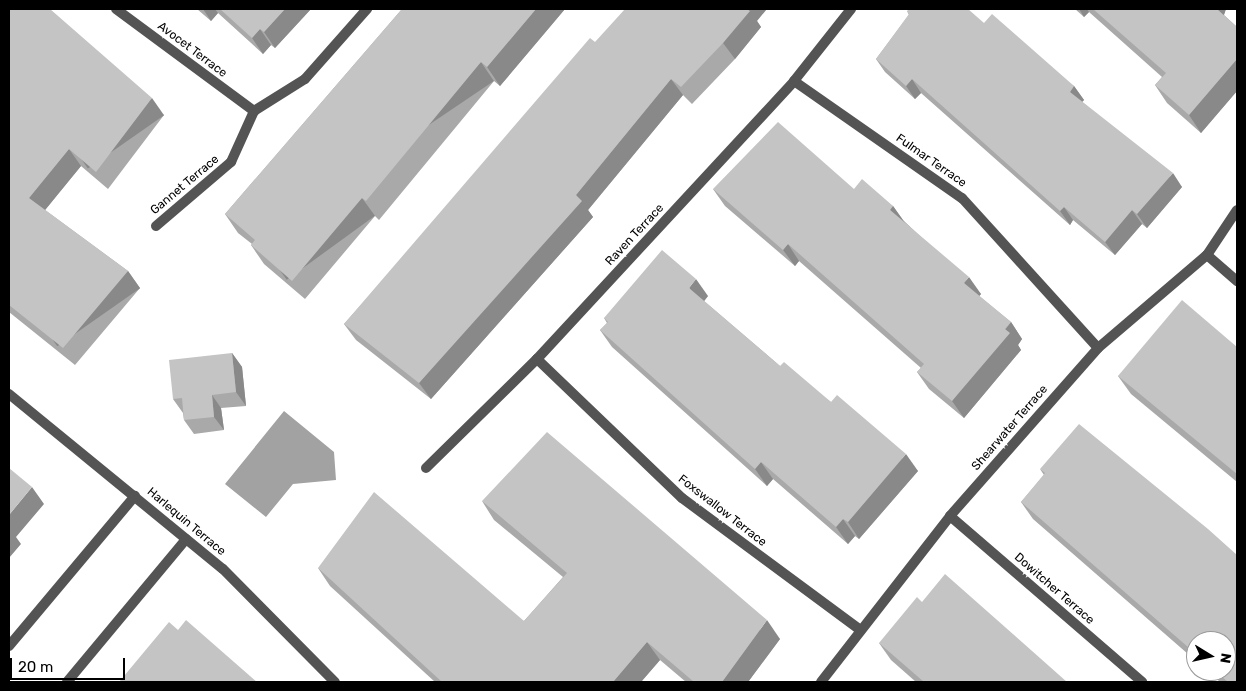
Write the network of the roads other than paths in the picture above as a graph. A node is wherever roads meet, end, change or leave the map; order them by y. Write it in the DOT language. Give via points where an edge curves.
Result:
graph roads {
  1 [pos="116,9"];
  2 [pos="367,9"];
  3 [pos="851,9"];
  4 [pos="794,81"];
  5 [pos="254,111"];
  6 [pos="1237,210"];
  7 [pos="156,226"];
  8 [pos="1207,255"];
  9 [pos="1237,281"];
  10 [pos="1098,348"];
  11 [pos="537,359"];
  12 [pos="9,394"];
  13 [pos="426,468"];
  14 [pos="135,496"];
  15 [pos="950,516"];
  16 [pos="186,539"];
  17 [pos="859,629"];
  18 [pos="9,646"];
  19 [pos="67,682"];
  20 [pos="335,682"];
  21 [pos="821,682"];
  22 [pos="1142,682"];
  1 -- 5 [label="street, Avocet Terrace"];
  2 -- 5 [label="street" via="305,79"];
  3 -- 4 [label="street, Raven Terrace"];
  4 -- 10 [label="street, Fulmar Terrace" via="962,198"];
  4 -- 11 [label="street, Raven Terrace"];
  5 -- 7 [label="street, Gannet Terrace" via="231,162"];
  6 -- 8 [label="street, Shearwater Terrace"];
  8 -- 9 [label="street"];
  8 -- 10 [label="street, Shearwater Terrace"];
  10 -- 15 [label="street, Shearwater Terrace"];
  11 -- 13 [label="street, Raven Terrace"];
  11 -- 17 [label="street, Foxswallow Terrace" via="682,498"];
  12 -- 14 [label="street, Harlequin Terrace"];
  14 -- 16 [label="street, Harlequin Terrace"];
  14 -- 18 [label="street"];
  15 -- 17 [label="street, Shearwater Terrace"];
  15 -- 22 [label="street, Dowitcher Terrace"];
  16 -- 19 [label="street"];
  16 -- 20 [label="street, Harlequin Terrace" via="223,569"];
  17 -- 21 [label="street, Shearwater Terrace"];
}
